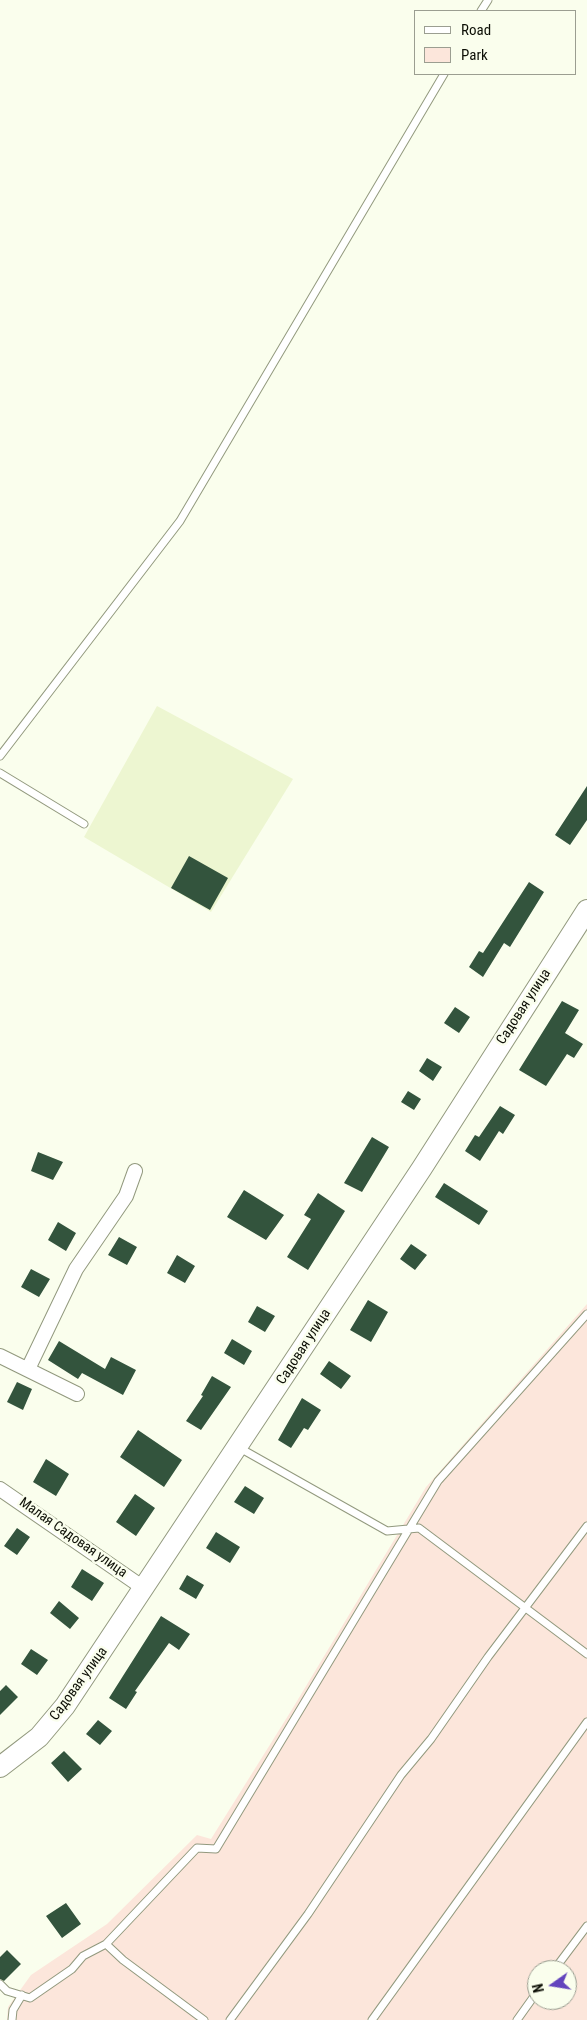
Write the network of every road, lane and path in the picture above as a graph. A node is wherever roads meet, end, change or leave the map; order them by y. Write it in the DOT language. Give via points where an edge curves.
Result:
graph roads {
  1 [pos="443,75"];
  2 [pos="0,756"];
  3 [pos="0,773"];
  4 [pos="84,824"];
  5 [pos="587,910"];
  6 [pos="135,1171"];
  7 [pos="587,1314"];
  8 [pos="0,1356"];
  9 [pos="28,1369"];
  10 [pos="77,1394"];
  11 [pos="238,1447"];
  12 [pos="0,1489"];
  13 [pos="587,1526"];
  14 [pos="409,1529"];
  15 [pos="145,1589"];
  16 [pos="525,1607"];
  17 [pos="587,1654"];
  18 [pos="587,1722"];
  19 [pos="0,1767"];
  20 [pos="587,1926"];
  21 [pos="106,1944"];
  22 [pos="562,1960"];
  23 [pos="0,1984"];
  24 [pos="22,1995"];
  25 [pos="527,2006"];
  26 [pos="12,2020"];
  27 [pos="204,2020"];
  28 [pos="230,2020"];
  29 [pos="372,2020"];
  30 [pos="517,2020"];
  1 -- 2 [label="lane" via="180,521"];
  3 -- 4 [label="lane"];
  5 -- 11 [label="main road, Садовая улица"];
  6 -- 9 [label="street" via="126,1196 76,1270"];
  7 -- 14 [label="lane" via="438,1481"];
  8 -- 9 [label="street"];
  9 -- 10 [label="street"];
  11 -- 14 [label="lane" via="387,1531"];
  11 -- 15 [label="main road, Садовая улица"];
  12 -- 15 [label="street, Малая Садовая улица"];
  13 -- 16 [label="lane"];
  14 -- 16 [label="lane" via="419,1528"];
  14 -- 21 [label="lane" via="216,1849 198,1848"];
  15 -- 19 [label="main road, Садовая улица" via="65,1706 39,1737"];
  16 -- 17 [label="lane"];
  16 -- 28 [label="lane" via="431,1739 401,1775 308,1914"];
  18 -- 29 [label="lane"];
  20 -- 22 [label="lane"];
  21 -- 24 [label="lane" via="82,1956 72,1969 30,1998"];
  21 -- 27 [label="lane"];
  23 -- 24 [label="lane" via="7,1991"];
  24 -- 26 [label="lane" via="13,2010"];
  25 -- 30 [label="lane"];
}
